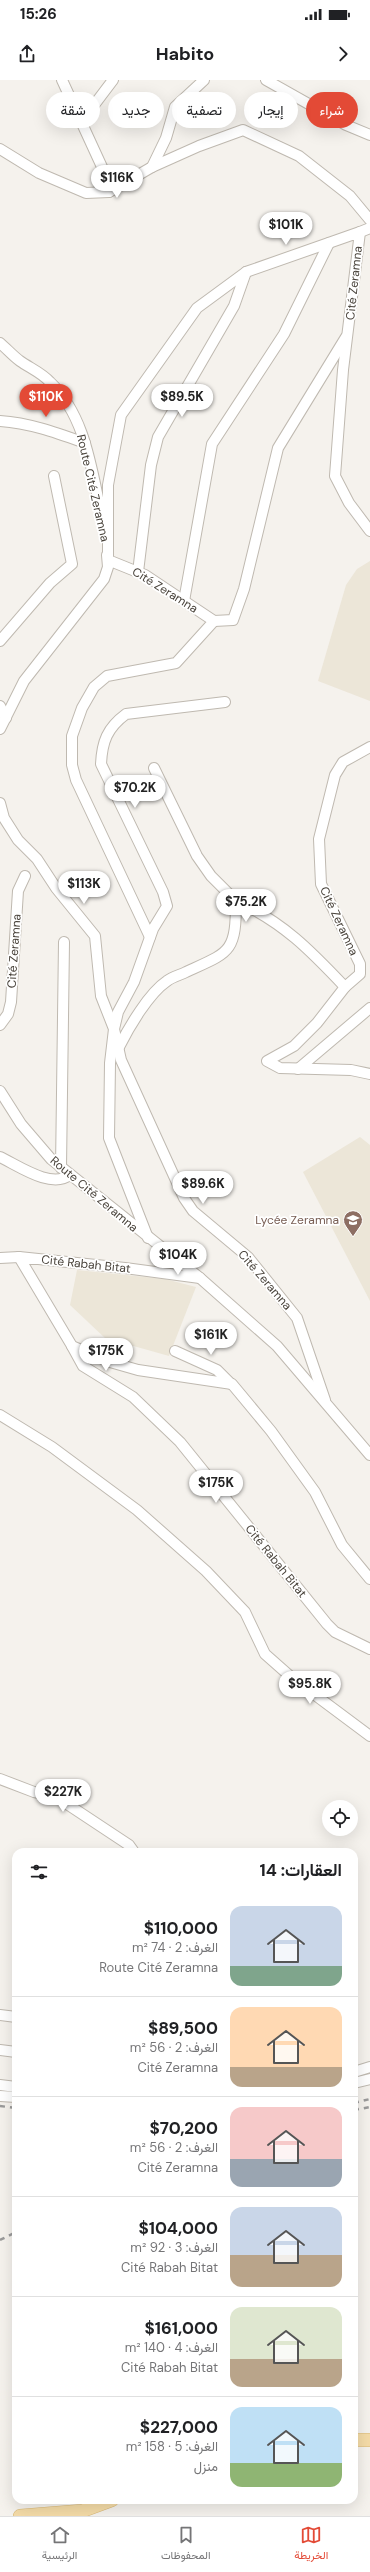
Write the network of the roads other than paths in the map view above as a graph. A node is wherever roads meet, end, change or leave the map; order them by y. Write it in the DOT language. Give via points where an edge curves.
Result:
graph roads {
  1 [pos="62,80"];
  2 [pos="114,80"];
  3 [pos="204,80"];
  4 [pos="266,80"];
  5 [pos="68,92"];
  6 [pos="100,98"];
  7 [pos="85,128"];
  8 [pos="370,135"];
  9 [pos="0,149"];
  10 [pos="152,167"];
  11 [pos="109,192"];
  12 [pos="370,220"];
  13 [pos="370,228"];
  14 [pos="360,232"];
  15 [pos="328,243"];
  16 [pos="246,272"];
  17 [pos="348,333"];
  18 [pos="0,343"];
  19 [pos="0,421"];
  20 [pos="85,443"];
  21 [pos="54,476"];
  22 [pos="370,531"];
  23 [pos="108,560"];
  24 [pos="138,572"];
  25 [pos="184,601"];
  26 [pos="214,622"];
  27 [pos="0,641"];
  28 [pos="225,702"];
  29 [pos="0,706"];
  30 [pos="6,718"];
  31 [pos="0,730"];
  32 [pos="370,747"];
  33 [pos="154,768"];
  34 [pos="0,803"];
  35 [pos="25,876"];
  36 [pos="236,901"];
  37 [pos="150,937"];
  38 [pos="64,942"];
  39 [pos="345,987"];
  40 [pos="370,1008"];
  41 [pos="0,1025"];
  42 [pos="114,1029"];
  43 [pos="118,1047"];
  44 [pos="298,1069"];
  45 [pos="370,1074"];
  46 [pos="0,1091"];
  47 [pos="0,1157"];
  48 [pos="61,1168"];
  49 [pos="70,1175"];
  50 [pos="148,1238"];
  51 [pos="19,1257"];
  52 [pos="0,1258"];
  53 [pos="200,1278"];
  54 [pos="72,1346"];
  55 [pos="175,1351"];
  56 [pos="231,1384"];
  57 [pos="325,1400"];
  58 [pos="0,1415"];
  59 [pos="370,1455"];
  60 [pos="370,1579"];
  61 [pos="370,1650"];
  62 [pos="370,1736"];
  63 [pos="0,1779"];
  64 [pos="131,1848"];
  65 [pos="0,2015"];
  66 [pos="12,2016"];
  67 [pos="0,2050"];
  68 [pos="12,2052"];
  69 [pos="370,2067"];
  70 [pos="358,2071"];
  71 [pos="370,2079"];
  72 [pos="358,2082"];
  73 [pos="0,2085"];
  74 [pos="12,2086"];
  75 [pos="0,2096"];
  76 [pos="12,2097"];
  77 [pos="358,2440"];
  78 [pos="370,2440"];
  79 [pos="101,2504"];
  80 [pos="20,2516"];
  1 -- 5 [label="street"];
  2 -- 6 [label="street"];
  3 -- 10 [label="street" via="175,107 166,138"];
  4 -- 8 [label="street" via="346,125"];
  7 -- 11 [label="street" via="102,167"];
  9 -- 11 [label="street" via="39,173 86,193"];
  10 -- 11 [label="street"];
  10 -- 12 [label="street" via="198,146 243,130 299,156 350,196"];
  13 -- 14 [label="street"];
  14 -- 15 [label="street, Cité Zeramna"];
  14 -- 17 [label="street, Cité Zeramna"];
  15 -- 16 [label="street, Cité Zeramna"];
  15 -- 25 [label="street" via="284,334 212,444"];
  16 -- 23 [label="street, Cité Zeramna" via="197,308 120,415 108,485"];
  16 -- 24 [label="street" via="234,306 158,437 151,464"];
  17 -- 22 [label="street, Cité Zeramna" via="334,476 349,503"];
  17 -- 26 [label="street" via="278,448 244,589 233,620"];
  18 -- 20 [label="street, Route Cité Zeramna" via="64,396 75,414"];
  19 -- 20 [label="street" via="49,430"];
  20 -- 23 [label="street, Route Cité Zeramna" via="105,533"];
  21 -- 27 [label="street" via="72,564 50,583"];
  23 -- 24 [label="street, Cité Zeramna"];
  23 -- 30 [label="street, Route Cité Zeramna" via="104,579 24,681"];
  24 -- 25 [label="street, Cité Zeramna"];
  25 -- 26 [label="street, Cité Zeramna"];
  26 -- 37 [label="street" via="176,663 107,676 94,687 82,708 72,736 72,765 76,780"];
  28 -- 37 [label="street, Cité Zeramna" via="126,714 113,723 104,742 101,764 163,892 167,906"];
  29 -- 30 [label="street"];
  30 -- 31 [label="street, Route Cité Zeramna"];
  32 -- 39 [label="street, Cité Zeramna" via="343,762 335,775 319,839 320,884 360,964 360,974"];
  33 -- 36 [label="street" via="197,856 211,876"];
  34 -- 42 [label="street" via="4,818 18,840 37,859 56,888 95,936 101,996"];
  35 -- 41 [label="street, Cité Zeramna" via="18,891 11,1002 8,1014"];
  36 -- 39 [label="street" via="262,913 308,948"];
  36 -- 43 [label="street" via="231,946 221,956 166,981 133,1019"];
  37 -- 42 [label="street, Cité Zeramna" via="134,982 118,1012"];
  38 -- 48 [label="street"];
  39 -- 44 [label="street, Cité Zeramna" via="317,1023 294,1046 268,1061 280,1068"];
  40 -- 44 [label="street"];
  42 -- 43 [label="street, Cité Zeramna"];
  42 -- 50 [label="street, Cité Zeramna" via="110,1063 109,1138"];
  43 -- 57 [label="street, Cité Zeramna" via="184,1198 193,1211 248,1257 297,1318"];
  44 -- 45 [label="street, Cité Zeramna" via="351,1070"];
  46 -- 48 [label="street, Route Cité Zeramna" via="21,1124 51,1160"];
  47 -- 49 [label="street" via="49,1180 63,1179"];
  48 -- 49 [label="street, Route Cité Zeramna"];
  49 -- 50 [label="street, Route Cité Zeramna"];
  50 -- 53 [label="street, Route Cité Zeramna"];
  51 -- 52 [label="street, Cité Rabah Bitat"];
  51 -- 53 [label="street, Cité Rabah Bitat"];
  51 -- 54 [label="street, Cité Rabah Bitat"];
  53 -- 57 [label="street, Route Cité Zeramna" via="277,1346"];
  54 -- 56 [label="street" via="110,1362 138,1370"];
  54 -- 61 [label="street, Cité Rabah Bitat" via="83,1366 133,1397 180,1442 327,1624 335,1632"];
  55 -- 56 [label="street" via="216,1370"];
  56 -- 60 [label="street" via="271,1431 310,1486 342,1545"];
  57 -- 59 [label="street, Route Cité Zeramna"];
  58 -- 62 [label="street" via="52,1447 137,1510 206,1571 245,1612 265,1654 291,1677"];
  63 -- 64 [label="street" via="34,1792 55,1796 71,1804"];
  65 -- 66 [label="street"];
  67 -- 68 [label="street"];
  69 -- 70 [label="street"];
  71 -- 72 [label="street"];
  73 -- 74 [label="street"];
  75 -- 76 [label="street"];
  77 -- 78 [label="main road"];
  79 -- 80 [label="main road" via="82,2511"];
}
